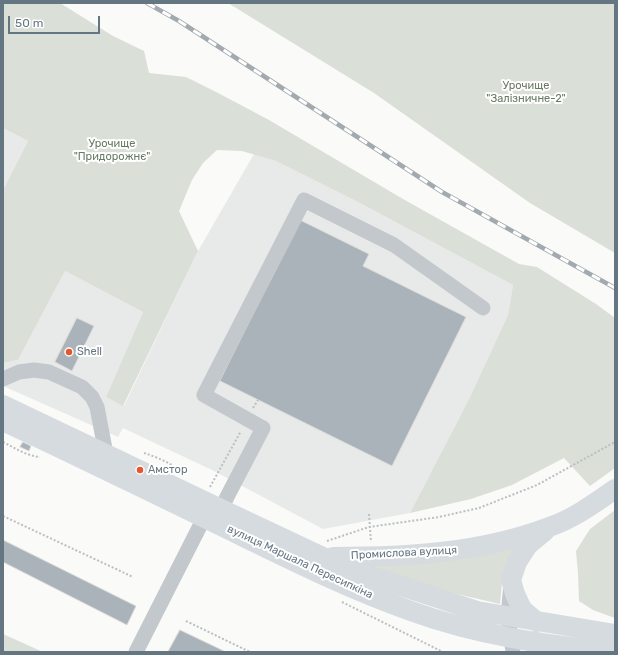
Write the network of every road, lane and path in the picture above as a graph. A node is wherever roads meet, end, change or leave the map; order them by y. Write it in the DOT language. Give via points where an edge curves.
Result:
graph roads {
  1 [pos="483,308"];
  2 [pos="3,379"];
  3 [pos="258,400"];
  4 [pos="3,405"];
  5 [pos="247,419"];
  6 [pos="3,421"];
  7 [pos="615,442"];
  8 [pos="140,452"];
  9 [pos="106,454"];
  10 [pos="182,473"];
  11 [pos="204,484"];
  12 [pos="210,487"];
  13 [pos="615,489"];
  14 [pos="217,511"];
  15 [pos="369,514"];
  16 [pos="3,516"];
  17 [pos="369,527"];
  18 [pos="550,527"];
  19 [pos="325,549"];
  20 [pos="373,557"];
  21 [pos="133,577"];
  22 [pos="511,580"];
  23 [pos="508,617"];
  24 [pos="186,621"];
  25 [pos="537,622"];
  26 [pos="615,634"];
  27 [pos="512,645"];
  28 [pos="591,651"];
  29 [pos="136,652"];
  30 [pos="250,652"];
  31 [pos="615,652"];
  1 -- 5 [label="street" via="394,245 304,200 204,395"];
  2 -- 9 [label="street" via="19,372 34,370 49,372 82,387 92,397 96,407"];
  3 -- 5 [label="path"];
  4 -- 9 [label="main road, вулиця Маршала Пересипкіна"];
  5 -- 12 [label="path"];
  5 -- 14 [label="street" via="263,428"];
  6 -- 14 [label="main road, вулиця Маршала Пересипкіна"];
  7 -- 17 [label="path" via="537,485 479,508"];
  8 -- 10 [label="path" via="156,457"];
  9 -- 14 [label="main road, вулиця Маршала Пересипкіна"];
  11 -- 12 [label="path"];
  12 -- 14 [label="path"];
  13 -- 18 [label="main road, Промислова вулиця" via="578,513"];
  14 -- 19 [label="main road, вулиця Маршала Пересипкіна"];
  14 -- 27 [label="main road, вулиця Маршала Пересипкіна" via="283,556 360,591 411,612"];
  14 -- 29 [label="street"];
  15 -- 17 [label="path"];
  16 -- 21 [label="path"];
  17 -- 19 [label="path"];
  17 -- 20 [label="path"];
  18 -- 20 [label="main road, Промислова вулиця" via="494,544 459,550"];
  18 -- 22 [label="main road" via="528,545 517,562"];
  19 -- 20 [label="main road, Промислова вулиця"];
  19 -- 23 [label="main road, вулиця Маршала Пересипкіна" via="368,575 477,611"];
  22 -- 23 [label="street"];
  22 -- 25 [label="main road" via="522,609"];
  23 -- 25 [label="main road, вулиця Маршала Пересипкіна"];
  23 -- 27 [label="street"];
  24 -- 30 [label="path"];
  25 -- 26 [label="main road"];
  27 -- 28 [label="main road, вулиця Маршала Пересипкіна"];
  28 -- 31 [label="main road, вулиця Маршала Пересипкіна"];
}
